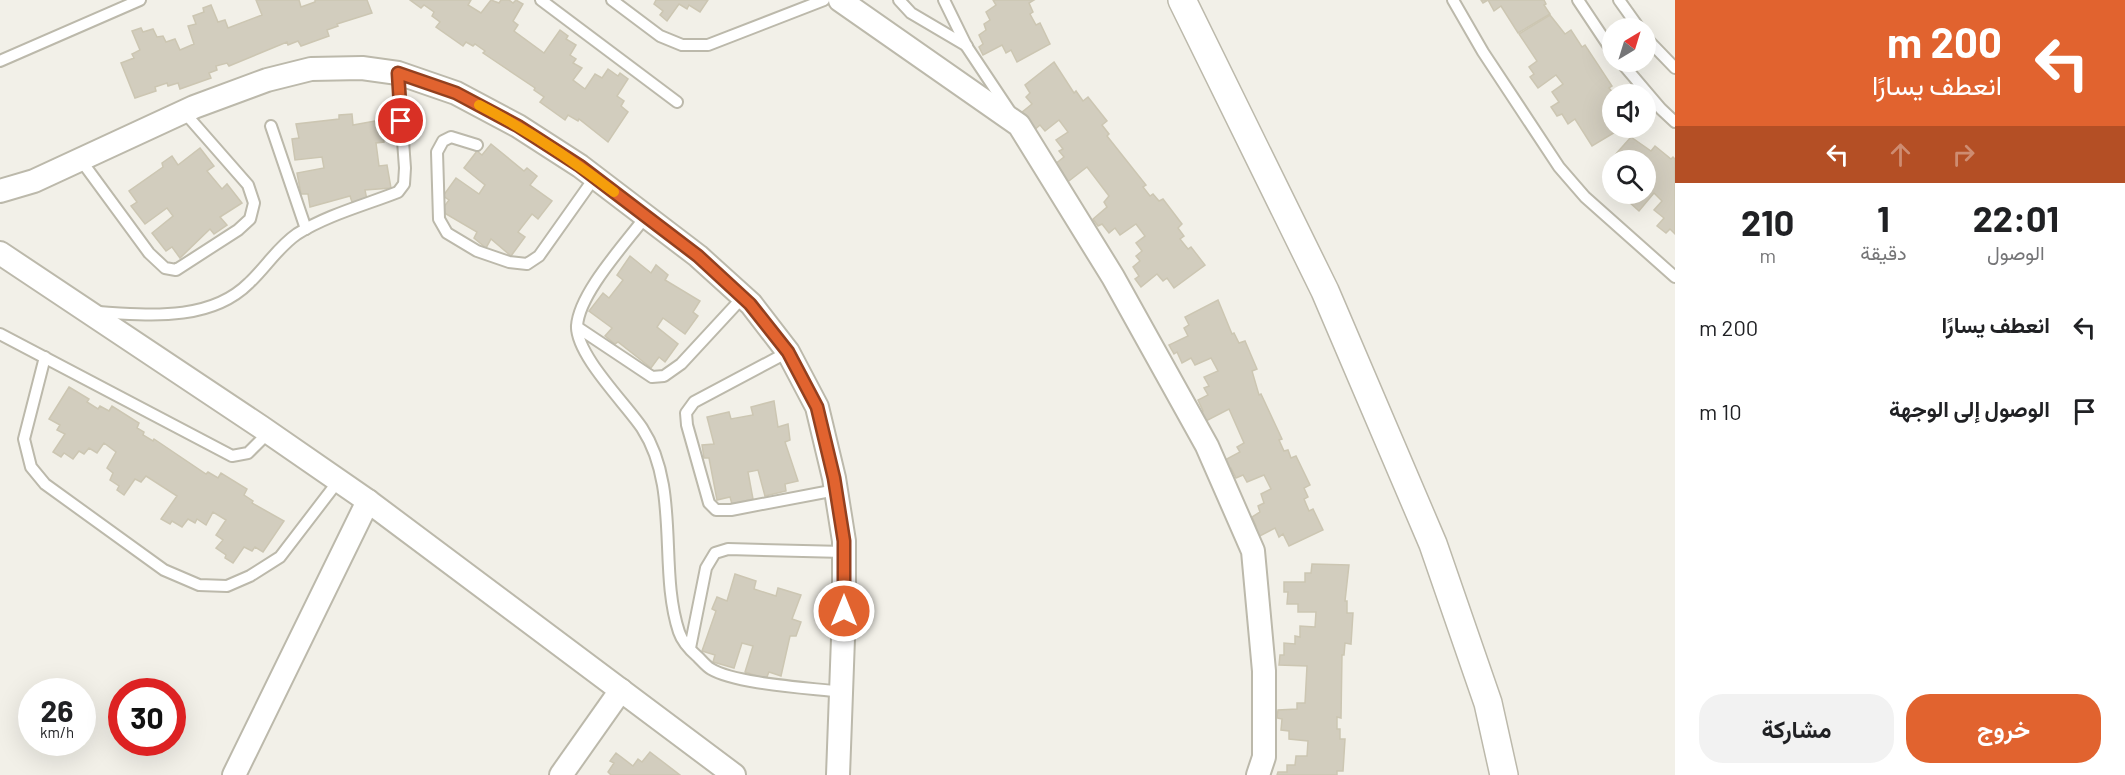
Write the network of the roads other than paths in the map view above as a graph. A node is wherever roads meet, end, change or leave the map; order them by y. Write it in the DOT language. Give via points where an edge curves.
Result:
graph roads {
  1 [pos="140,0"];
  2 [pos="541,0"];
  3 [pos="612,0"];
  4 [pos="824,0"];
  5 [pos="840,0"];
  6 [pos="899,0"];
  7 [pos="944,0"];
  8 [pos="1182,0"];
  9 [pos="1453,0"];
  10 [pos="1578,0"];
  11 [pos="1619,0"];
  12 [pos="1632,18"];
  13 [pos="1602,36"];
  14 [pos="968,46"];
  15 [pos="1656,48"];
  16 [pos="0,61"];
  17 [pos="1675,68"];
  18 [pos="1630,72"];
  19 [pos="398,73"];
  20 [pos="678,102"];
  21 [pos="184,112"];
  22 [pos="1675,122"];
  23 [pos="1019,125"];
  24 [pos="271,126"];
  25 [pos="477,145"];
  26 [pos="80,159"];
  27 [pos="595,177"];
  28 [pos="0,191"];
  29 [pos="646,216"];
  30 [pos="306,229"];
  31 [pos="0,253"];
  32 [pos="1675,277"];
  33 [pos="743,297"];
  34 [pos="88,312"];
  35 [pos="577,327"];
  36 [pos="0,334"];
  37 [pos="788,352"];
  38 [pos="45,357"];
  39 [pos="269,432"];
  40 [pos="339,480"];
  41 [pos="836,490"];
  42 [pos="368,501"];
  43 [pos="844,552"];
  44 [pos="690,648"];
  45 [pos="621,690"];
  46 [pos="841,692"];
  47 [pos="1263,769"];
  48 [pos="731,774"];
  49 [pos="234,775"];
  50 [pos="561,775"];
  51 [pos="838,775"];
  52 [pos="1504,775"];
  1 -- 16 [label="lane"];
  2 -- 20 [label="lane"];
  3 -- 4 [label="lane" via="660,36 682,45 708,45"];
  5 -- 23 [label="street"];
  6 -- 14 [label="lane" via="911,13"];
  7 -- 14 [label="lane"];
  8 -- 52 [label="street" via="1325,291 1433,544 1488,703"];
  9 -- 32 [label="lane" via="1559,167 1585,197"];
  10 -- 13 [label="lane"];
  11 -- 12 [label="lane"];
  14 -- 23 [label="lane"];
  15 -- 17 [label="lane"];
  18 -- 22 [label="lane"];
  19 -- 21 [label="street" via="362,68 311,69 267,80"];
  19 -- 27 [label="street" via="456,93 518,126"];
  19 -- 30 [label="lane" via="404,183 398,192"];
  21 -- 26 [label="street"];
  21 -- 26 [label="lane" via="248,185 254,203 250,219 238,230 176,270 165,268 149,253"];
  23 -- 47 [label="street" via="1113,277 1207,446 1253,551 1264,672"];
  24 -- 30 [label="lane"];
  25 -- 27 [label="lane" via="451,137 443,141 437,152 439,219 447,233 477,251 508,262 527,264 539,256"];
  26 -- 28 [label="street" via="34,181"];
  27 -- 29 [label="street"];
  29 -- 33 [label="street"];
  29 -- 35 [label="lane" via="585,297"];
  30 -- 34 [label="lane" via="279,249 249,284 224,302 154,316"];
  31 -- 34 [label="street"];
  33 -- 35 [label="lane" via="681,364 664,376 652,377"];
  33 -- 37 [label="street"];
  34 -- 39 [label="street"];
  35 -- 44 [label="lane" via="582,350 652,446 667,517 672,603 680,635"];
  36 -- 38 [label="lane"];
  37 -- 41 [label="street" via="817,407"];
  37 -- 41 [label="lane" via="694,402 686,413 709,503 716,510 731,510"];
  38 -- 39 [label="lane" via="232,456 248,453"];
  38 -- 40 [label="lane" via="24,439 31,467 45,484 164,570 199,585 227,586 280,557"];
  39 -- 40 [label="street"];
  40 -- 42 [label="street"];
  41 -- 43 [label="street"];
  42 -- 45 [label="street"];
  42 -- 49 [label="street"];
  43 -- 44 [label="lane" via="728,549 715,553 706,568"];
  43 -- 46 [label="street"];
  44 -- 46 [label="lane" via="712,670 742,679"];
  45 -- 48 [label="street"];
  45 -- 50 [label="street"];
  46 -- 51 [label="street"];
}
